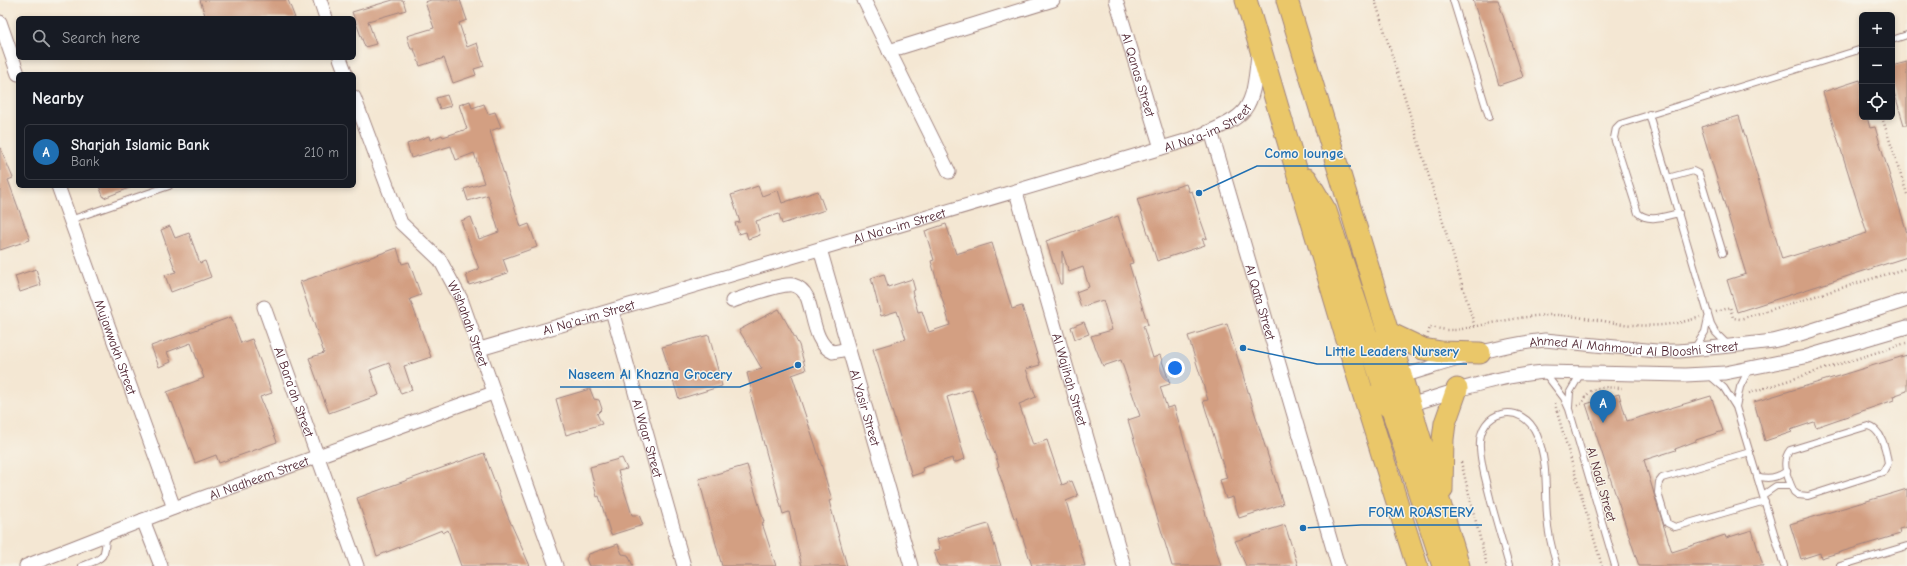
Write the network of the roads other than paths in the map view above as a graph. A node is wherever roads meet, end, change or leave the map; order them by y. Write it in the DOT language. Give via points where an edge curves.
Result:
graph roads {
  1 [pos="320,0"];
  2 [pos="864,0"];
  3 [pos="1053,0"];
  4 [pos="1116,0"];
  5 [pos="1246,0"];
  6 [pos="1287,0"];
  7 [pos="1453,0"];
  8 [pos="325,16"];
  9 [pos="0,22"];
  10 [pos="1907,35"];
  11 [pos="1895,39"];
  12 [pos="1259,42"];
  13 [pos="1859,50"];
  14 [pos="889,51"];
  15 [pos="341,60"];
  16 [pos="17,72"];
  17 [pos="345,72"];
  18 [pos="356,110"];
  19 [pos="1650,114"];
  20 [pos="1490,117"];
  21 [pos="358,122"];
  22 [pos="1211,131"];
  23 [pos="1161,148"];
  24 [pos="1295,165"];
  25 [pos="949,172"];
  26 [pos="1668,178"];
  27 [pos="59,188"];
  28 [pos="163,188"];
  29 [pos="1016,192"];
  30 [pos="1678,213"];
  31 [pos="70,220"];
  32 [pos="820,249"];
  33 [pos="1723,253"];
  34 [pos="1907,300"];
  35 [pos="732,301"];
  36 [pos="264,307"];
  37 [pos="612,311"];
  38 [pos="1708,314"];
  39 [pos="1907,327"];
  40 [pos="1387,332"];
  41 [pos="1730,346"];
  42 [pos="480,349"];
  43 [pos="848,350"];
  44 [pos="1693,350"];
  45 [pos="1480,353"];
  46 [pos="1749,369"];
  47 [pos="1544,372"];
  48 [pos="1581,374"];
  49 [pos="1707,374"];
  50 [pos="1401,377"];
  51 [pos="1381,383"];
  52 [pos="1361,389"];
  53 [pos="1456,389"];
  54 [pos="494,393"];
  55 [pos="1401,407"];
  56 [pos="1736,407"];
  57 [pos="1569,409"];
  58 [pos="1370,416"];
  59 [pos="1750,452"];
  60 [pos="317,455"];
  61 [pos="1787,471"];
  62 [pos="1757,476"];
  63 [pos="1791,486"];
  64 [pos="1764,498"];
  65 [pos="174,508"];
  66 [pos="1442,512"];
  67 [pos="143,520"];
  68 [pos="106,535"];
  69 [pos="1907,546"];
  70 [pos="26,566"];
  71 [pos="82,566"];
  72 [pos="161,566"];
  73 [pos="357,566"];
  74 [pos="556,566"];
  75 [pos="684,566"];
  76 [pos="911,566"];
  77 [pos="1124,566"];
  78 [pos="1338,566"];
  79 [pos="1417,566"];
  80 [pos="1443,566"];
  81 [pos="1459,566"];
  82 [pos="1509,566"];
  83 [pos="1557,566"];
  84 [pos="1615,566"];
  85 [pos="1784,566"];
  86 [pos="1840,566"];
  1 -- 8 [label="street"];
  2 -- 14 [label="street"];
  3 -- 14 [label="street"];
  4 -- 23 [label="street, Al Qanas Street"];
  5 -- 12 [label="main road"];
  6 -- 40 [label="main road"];
  7 -- 20 [label="lane"];
  9 -- 16 [label="street"];
  10 -- 11 [label="lane"];
  12 -- 22 [label="street, Al Na'a-im Street" via="1254,93 1248,106 1239,116"];
  12 -- 24 [label="main road"];
  13 -- 19 [label="lane"];
  14 -- 25 [label="street"];
  15 -- 17 [label="street"];
  18 -- 21 [label="street, Wishahah Street"];
  19 -- 26 [label="lane"];
  19 -- 30 [label="lane" via="1620,124 1614,132 1627,179 1635,207 1643,218"];
  21 -- 42 [label="street, Wishahah Street" via="401,223 440,260 461,299"];
  22 -- 23 [label="street, Al Na'a-im Street"];
  22 -- 78 [label="street, Al Qata Street"];
  23 -- 29 [label="street, Al Na'a-im Street"];
  24 -- 51 [label="main road" via="1318,195 1326,211"];
  24 -- 52 [label="main road"];
  26 -- 30 [label="lane"];
  26 -- 33 [label="lane" via="1693,171 1699,174"];
  27 -- 31 [label="street, Mujawwakh Street"];
  28 -- 31 [label="lane"];
  29 -- 32 [label="street, Al Na'a-im Street"];
  29 -- 77 [label="street, Al Wajihah Street"];
  30 -- 38 [label="lane"];
  31 -- 65 [label="street, Mujawwakh Street"];
  32 -- 37 [label="street, Al Na'a-im Street"];
  32 -- 43 [label="street, Al Yasir Street"];
  34 -- 41 [label="street, Ahmed Al Mahmoud Al Blooshi Street" via="1797,335 1773,341"];
  35 -- 43 [label="street" via="781,286 794,286 807,297 824,347 833,352"];
  36 -- 60 [label="street, Al Bara'ah Street"];
  37 -- 42 [label="street, Al Na'a-im Street"];
  37 -- 75 [label="street, Al Wqar Street"];
  38 -- 41 [label="lane" via="1716,333"];
  38 -- 44 [label="lane" via="1705,332"];
  39 -- 46 [label="street, Ahmed Al Mahmoud Al Blooshi Street" via="1805,357"];
  40 -- 45 [label="main road" via="1423,349"];
  40 -- 50 [label="main road"];
  41 -- 44 [label="street, Ahmed Al Mahmoud Al Blooshi Street"];
  42 -- 54 [label="street, Wishahah Street"];
  43 -- 76 [label="street, Al Yasir Street"];
  44 -- 45 [label="street, Ahmed Al Mahmoud Al Blooshi Street" via="1656,351 1545,340 1514,344"];
  45 -- 50 [label="street, Ahmed Al Mahmoud Al Blooshi Street"];
  46 -- 49 [label="street, Ahmed Al Mahmoud Al Blooshi Street"];
  46 -- 56 [label="lane" via="1740,387"];
  47 -- 48 [label="street, Ahmed Al Mahmoud Al Blooshi Street"];
  47 -- 53 [label="street, Ahmed Al Mahmoud Al Blooshi Street" via="1506,377"];
  47 -- 57 [label="lane, Al Nadi Street" via="1564,398"];
  48 -- 49 [label="street, Ahmed Al Mahmoud Al Blooshi Street"];
  48 -- 57 [label="lane, Al Nadi Street" via="1570,392"];
  49 -- 56 [label="lane" via="1724,388"];
  50 -- 51 [label="street, Ahmed Al Mahmoud Al Blooshi Street"];
  50 -- 55 [label="main road"];
  51 -- 52 [label="street, Ahmed Al Mahmoud Al Blooshi Street"];
  51 -- 55 [label="main road" via="1390,398"];
  52 -- 55 [label="main road"];
  52 -- 58 [label="main road"];
  53 -- 55 [label="street, Ahmed Al Mahmoud Al Blooshi Street"];
  53 -- 66 [label="main road" via="1445,423 1443,439"];
  54 -- 60 [label="street, Al Nadheem Street"];
  54 -- 74 [label="street, Wishahah Street"];
  55 -- 58 [label="street, Ahmed Al Mahmoud Al Blooshi Street"];
  55 -- 66 [label="main road"];
  55 -- 80 [label="main road"];
  56 -- 59 [label="lane"];
  57 -- 84 [label="lane, Al Nadi Street"];
  58 -- 79 [label="main road"];
  59 -- 62 [label="lane"];
  59 -- 64 [label="lane" via="1662,478 1657,487 1667,523 1675,527"];
  60 -- 65 [label="street, Al Nadheem Street"];
  60 -- 73 [label="street, Al Bara'ah Street"];
  61 -- 62 [label="lane" via="1770,479"];
  61 -- 63 [label="lane"];
  61 -- 63 [label="lane" via="1784,461 1790,450 1868,426 1874,427 1880,435 1888,463 1883,472 1808,496 1798,495"];
  62 -- 64 [label="lane"];
  63 -- 64 [label="lane" via="1776,486"];
  64 -- 85 [label="lane"];
  65 -- 67 [label="street, Al Nadheem Street"];
  66 -- 81 [label="main road"];
  67 -- 68 [label="street, Al Nadheem Street"];
  67 -- 72 [label="street"];
  68 -- 70 [label="street, Al Nadheem Street"];
  68 -- 71 [label="lane" via="104,554 99,560"];
  69 -- 86 [label="lane"];
  82 -- 83 [label="lane" via="1486,484 1480,448 1480,433 1488,420 1501,413 1516,414 1529,422 1537,435 1546,474 1548,529"];
}
